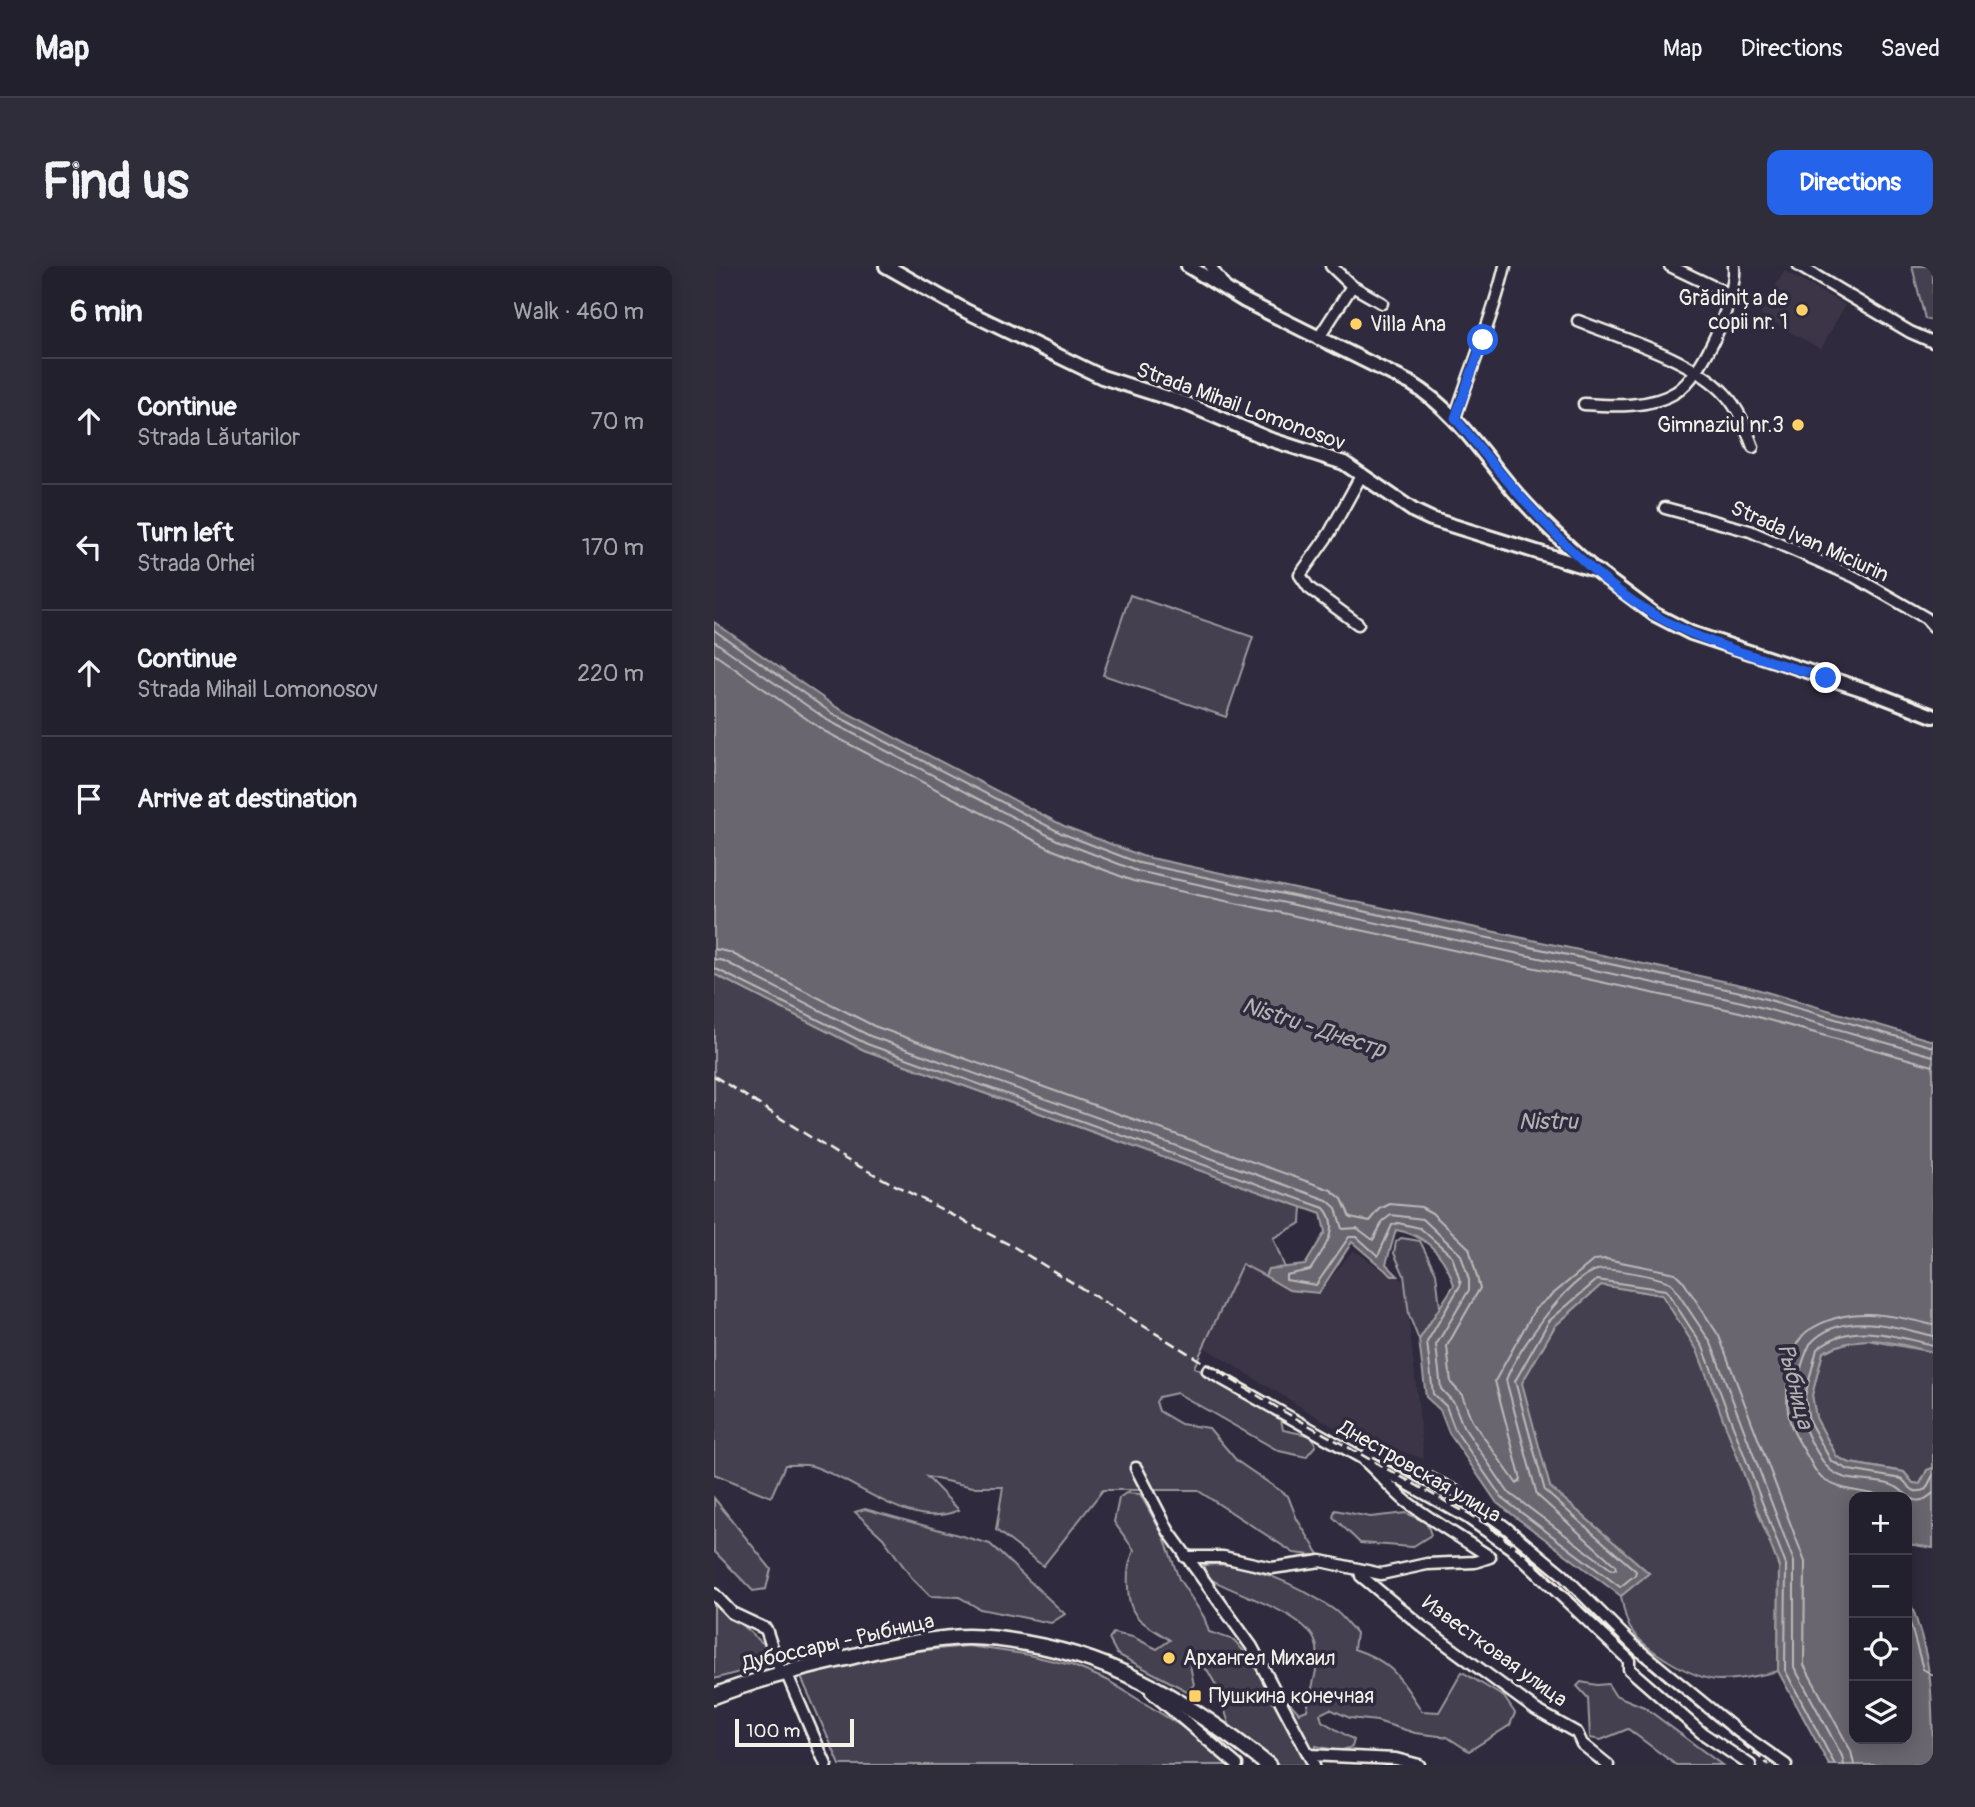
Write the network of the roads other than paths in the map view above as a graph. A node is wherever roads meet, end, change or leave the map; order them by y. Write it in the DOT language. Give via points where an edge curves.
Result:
graph roads {
  1 [pos="886,266"];
  2 [pos="1188,266"];
  3 [pos="1210,266"];
  4 [pos="1331,266"];
  5 [pos="1505,266"];
  6 [pos="1670,266"];
  7 [pos="1734,266"];
  8 [pos="1799,266"];
  9 [pos="1352,286"];
  10 [pos="1229,293"];
  11 [pos="1731,295"];
  12 [pos="1382,303"];
  13 [pos="1578,321"];
  14 [pos="1318,339"];
  15 [pos="1933,342"];
  16 [pos="1696,370"];
  17 [pos="1584,404"];
  18 [pos="1455,418"];
  19 [pos="1753,447"];
  20 [pos="1362,474"];
  21 [pos="1665,508"];
  22 [pos="1595,570"];
  23 [pos="1358,624"];
  24 [pos="1933,626"];
  25 [pos="1933,716"];
  26 [pos="1208,1371"];
  27 [pos="1364,1460"];
  28 [pos="1136,1468"];
  29 [pos="1185,1558"];
  30 [pos="1360,1570"];
  31 [pos="714,1594"];
  32 [pos="784,1673"];
  33 [pos="1135,1678"];
  34 [pos="714,1696"];
  35 [pos="1312,1760"];
  36 [pos="826,1765"];
  37 [pos="1237,1765"];
  38 [pos="1268,1765"];
  39 [pos="1419,1765"];
  40 [pos="1608,1765"];
  41 [pos="1750,1765"];
  42 [pos="1786,1765"];
  1 -- 20 [label="main road, Strada Mihail Lomonosov" via="1080,367 1187,404 1269,439 1333,458"];
  2 -- 10 [label="main road"];
  3 -- 10 [label="street"];
  4 -- 9 [label="street"];
  5 -- 18 [label="street" via="1493,315"];
  6 -- 11 [label="street"];
  7 -- 11 [label="street"];
  8 -- 15 [label="street"];
  9 -- 12 [label="street"];
  9 -- 14 [label="street"];
  10 -- 14 [label="main road"];
  11 -- 16 [label="street"];
  13 -- 16 [label="street"];
  14 -- 18 [label="main road" via="1412,384"];
  16 -- 17 [label="street" via="1676,392 1654,400"];
  16 -- 19 [label="street" via="1725,393 1744,421"];
  18 -- 22 [label="main road" via="1528,507"];
  20 -- 22 [label="main road, Strada Mihail Lomonosov" via="1431,519"];
  20 -- 23 [label="street" via="1300,575"];
  21 -- 24 [label="street, Strada Ivan Miciurin" via="1739,527 1855,577"];
  22 -- 25 [label="main road, Strada Mihail Lomonosov" via="1654,614 1691,633"];
  26 -- 27 [label="street, Днестровская улица"];
  27 -- 30 [label="street, Известковая улица" via="1407,1502 1490,1557 1381,1574"];
  27 -- 41 [label="street, Днестровская улица" via="1512,1549 1629,1660 1629,1669 1702,1733"];
  27 -- 42 [label="street" via="1371,1449 1455,1491 1504,1526 1562,1574 1635,1647"];
  28 -- 29 [label="street"];
  29 -- 30 [label="street, Известковая улица" via="1223,1557 1272,1568 1321,1561"];
  29 -- 35 [label="street" via="1252,1647"];
  30 -- 40 [label="street, Известковая улица" via="1361,1576 1424,1628 1536,1710 1577,1733"];
  31 -- 32 [label="street" via="732,1613 766,1629"];
  32 -- 33 [label="highway, Дубоссары - Рыбница" via="939,1640 996,1638 1093,1659"];
  32 -- 34 [label="highway, Дубоссары - Рыбница"];
  32 -- 36 [label="street"];
  33 -- 37 [label="street"];
  33 -- 38 [label="highway, Дубоссары - Рыбница" via="1188,1705"];
  35 -- 39 [label="street" via="1396,1759"];
}
